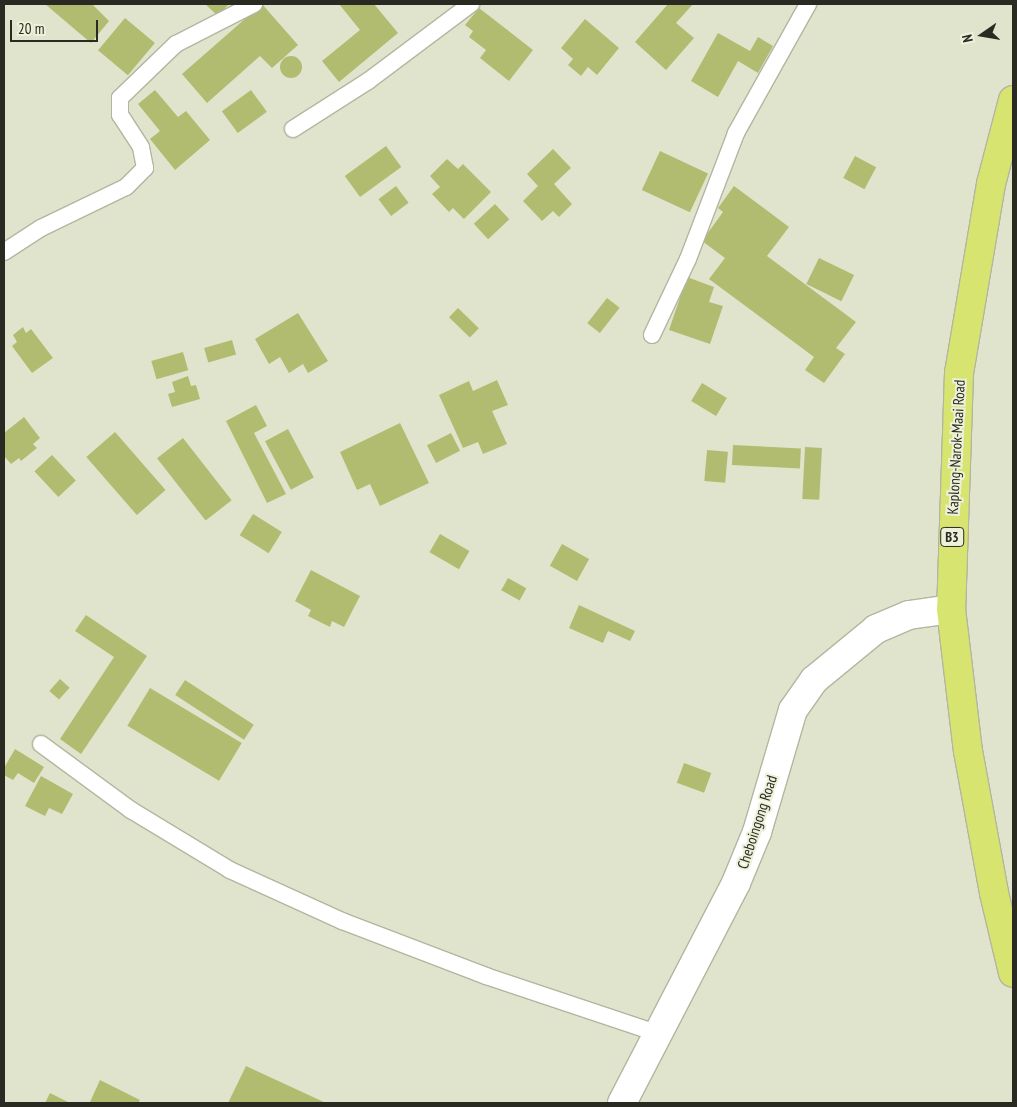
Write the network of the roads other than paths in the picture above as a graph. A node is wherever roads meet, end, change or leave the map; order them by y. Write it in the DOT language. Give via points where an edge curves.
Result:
graph roads {
  1 [pos="254,4"];
  2 [pos="471,4"];
  3 [pos="808,4"];
  4 [pos="1013,100"];
  5 [pos="293,129"];
  6 [pos="4,252"];
  7 [pos="652,335"];
  8 [pos="951,609"];
  9 [pos="41,744"];
  10 [pos="1013,973"];
  11 [pos="659,1034"];
  12 [pos="622,1103"];
  1 -- 6 [label="lane" via="176,44 120,98 120,115 141,147 145,168 126,186 41,228"];
  2 -- 5 [label="lane" via="368,80"];
  3 -- 7 [label="lane" via="736,133 688,260"];
  4 -- 8 [label="highway, Kaplong-Narok-Maai Road / B3" via="991,184 959,372"];
  8 -- 10 [label="highway, Kaplong-Narok-Maai Road / B3" via="968,751 994,893"];
  8 -- 11 [label="street, Cheboingong Road" via="910,615 876,629 814,680 793,710 757,832 736,883"];
  9 -- 11 [label="lane" via="131,810 230,870 342,921 478,973"];
  11 -- 12 [label="street, Cheboingong Road"];
}
